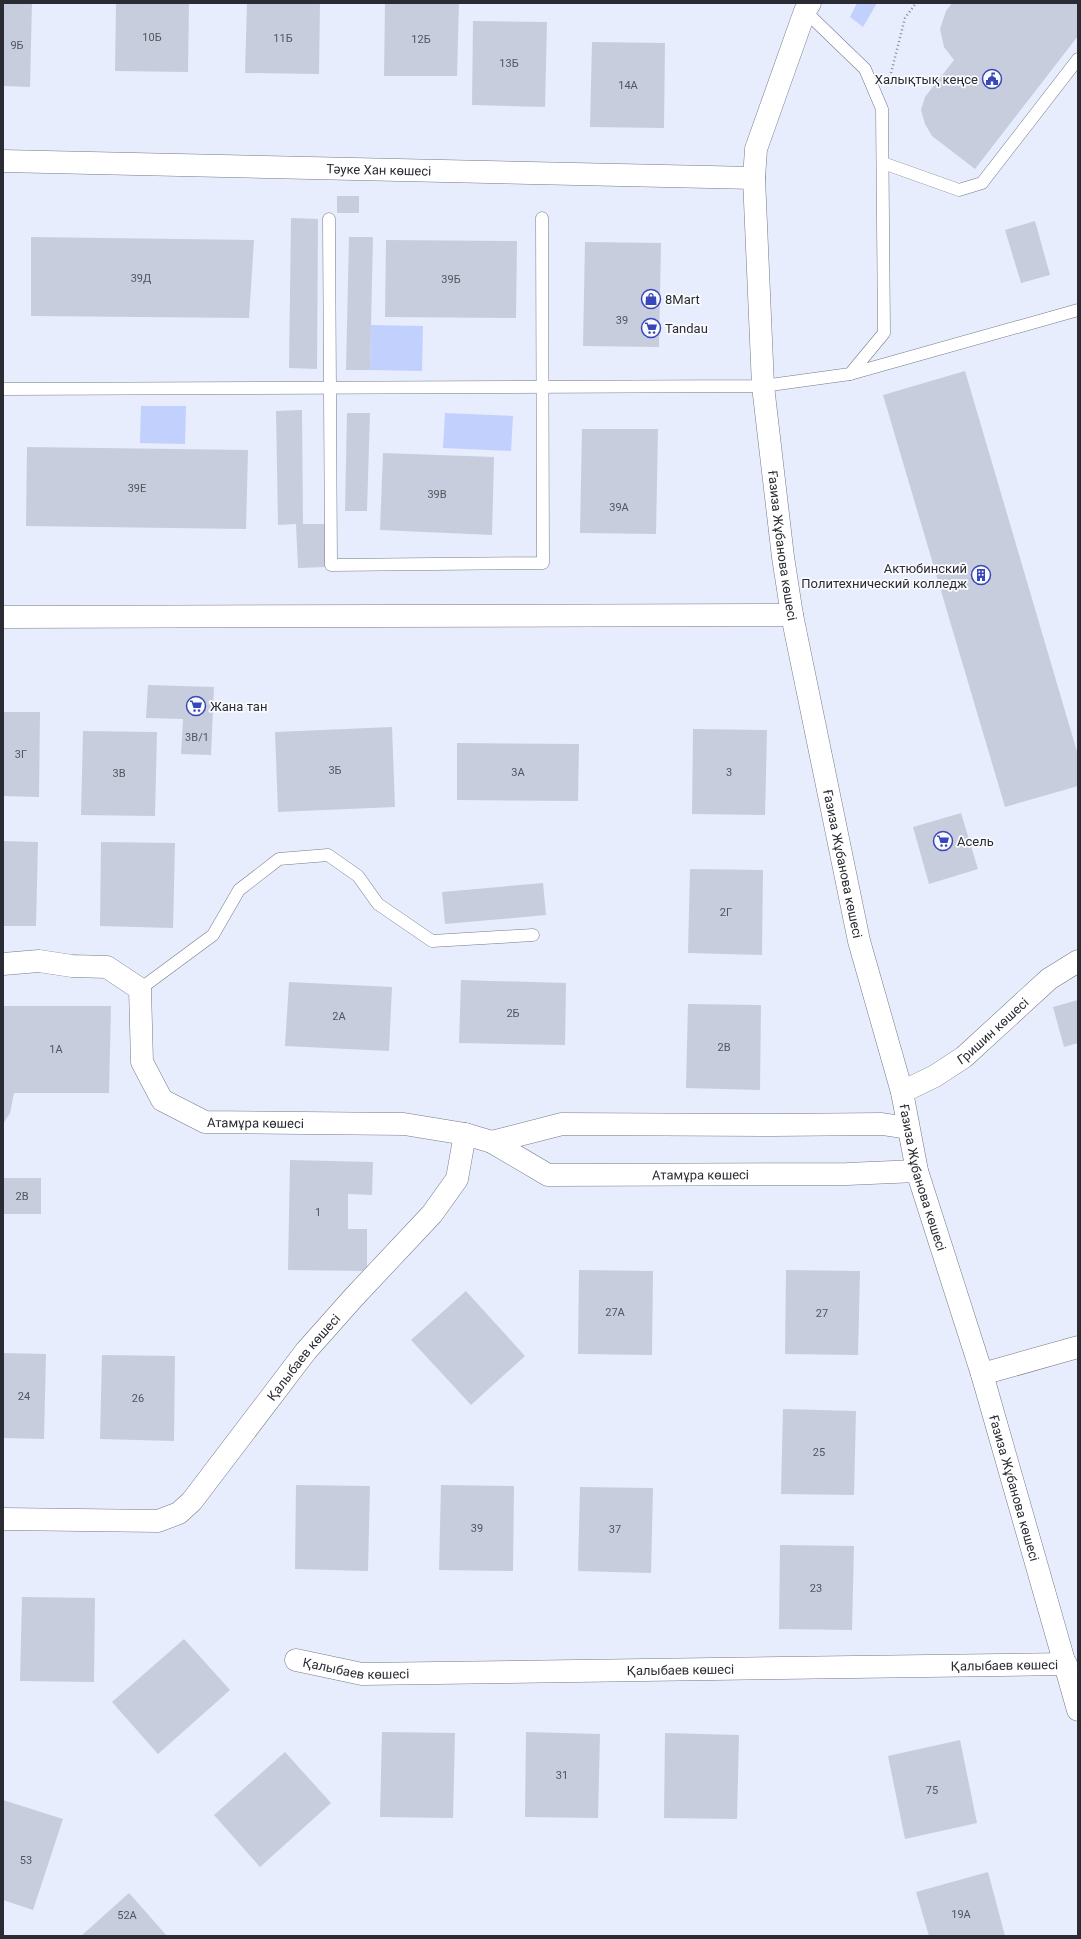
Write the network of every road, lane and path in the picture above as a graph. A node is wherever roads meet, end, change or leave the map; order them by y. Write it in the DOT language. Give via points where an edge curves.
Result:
graph roads {
  1 [pos="916,3"];
  2 [pos="808,7"];
  3 [pos="1078,59"];
  4 [pos="882,109"];
  5 [pos="3,161"];
  6 [pos="883,163"];
  7 [pos="754,178"];
  8 [pos="542,218"];
  9 [pos="329,219"];
  10 [pos="1078,310"];
  11 [pos="850,374"];
  12 [pos="763,386"];
  13 [pos="543,388"];
  14 [pos="3,389"];
  15 [pos="330,389"];
  16 [pos="792,615"];
  17 [pos="3,617"];
  18 [pos="533,935"];
  19 [pos="1078,961"];
  20 [pos="3,964"];
  21 [pos="140,990"];
  22 [pos="902,1092"];
  23 [pos="908,1128"];
  24 [pos="465,1134"];
  25 [pos="492,1142"];
  26 [pos="917,1171"];
  27 [pos="1078,1347"];
  28 [pos="982,1374"];
  29 [pos="3,1519"];
  30 [pos="296,1660"];
  31 [pos="1066,1664"];
  32 [pos="1078,1710"];
  1 -- 4 [label="path" via="905,18"];
  2 -- 4 [label="lane" via="865,68"];
  2 -- 7 [label="street, Ғазиза Жұбанова көшесі" via="756,149"];
  3 -- 6 [label="lane" via="982,183 959,190"];
  4 -- 6 [label="lane"];
  5 -- 7 [label="street, Тәуке Хан көшесі"];
  6 -- 11 [label="lane" via="884,333"];
  7 -- 12 [label="street, Ғазиза Жұбанова көшесі"];
  8 -- 13 [label="lane"];
  9 -- 15 [label="lane"];
  10 -- 11 [label="lane"];
  11 -- 12 [label="lane"];
  12 -- 13 [label="lane"];
  12 -- 16 [label="street, Ғазиза Жұбанова көшесі"];
  13 -- 15 [label="lane"];
  13 -- 15 [label="lane" via="543,564 339,565 331,565"];
  14 -- 15 [label="lane"];
  16 -- 17 [label="street"];
  16 -- 22 [label="street, Ғазиза Жұбанова көшесі" via="859,941"];
  18 -- 21 [label="lane" via="432,940 378,904 358,876 328,855 279,859 240,890 213,935"];
  19 -- 22 [label="street, Гришин көшесі" via="1049,979 964,1057 935,1076"];
  20 -- 21 [label="street" via="39,961 72,966 107,967"];
  21 -- 24 [label="street, Атамұра көшесі" via="142,1062 162,1100 205,1122 404,1124"];
  22 -- 23 [label="street, Ғазиза Жұбанова көшесі"];
  23 -- 25 [label="street" via="882,1124 562,1124"];
  23 -- 26 [label="street, Ғазиза Жұбанова көшесі"];
  24 -- 25 [label="street, Атамұра көшесі"];
  24 -- 29 [label="street, Қалыбаев көшесі" via="458,1179 432,1214 306,1351 192,1501 179,1513 158,1520"];
  25 -- 26 [label="street, Атамұра көшесі" via="548,1175 839,1174"];
  26 -- 28 [label="street, Ғазиза Жұбанова көшесі"];
  27 -- 28 [label="street"];
  28 -- 31 [label="street, Ғазиза Жұбанова көшесі"];
  30 -- 31 [label="street, Қалыбаев көшесі" via="362,1674"];
  31 -- 32 [label="street, Ғазиза Жұбанова көшесі"];
}
